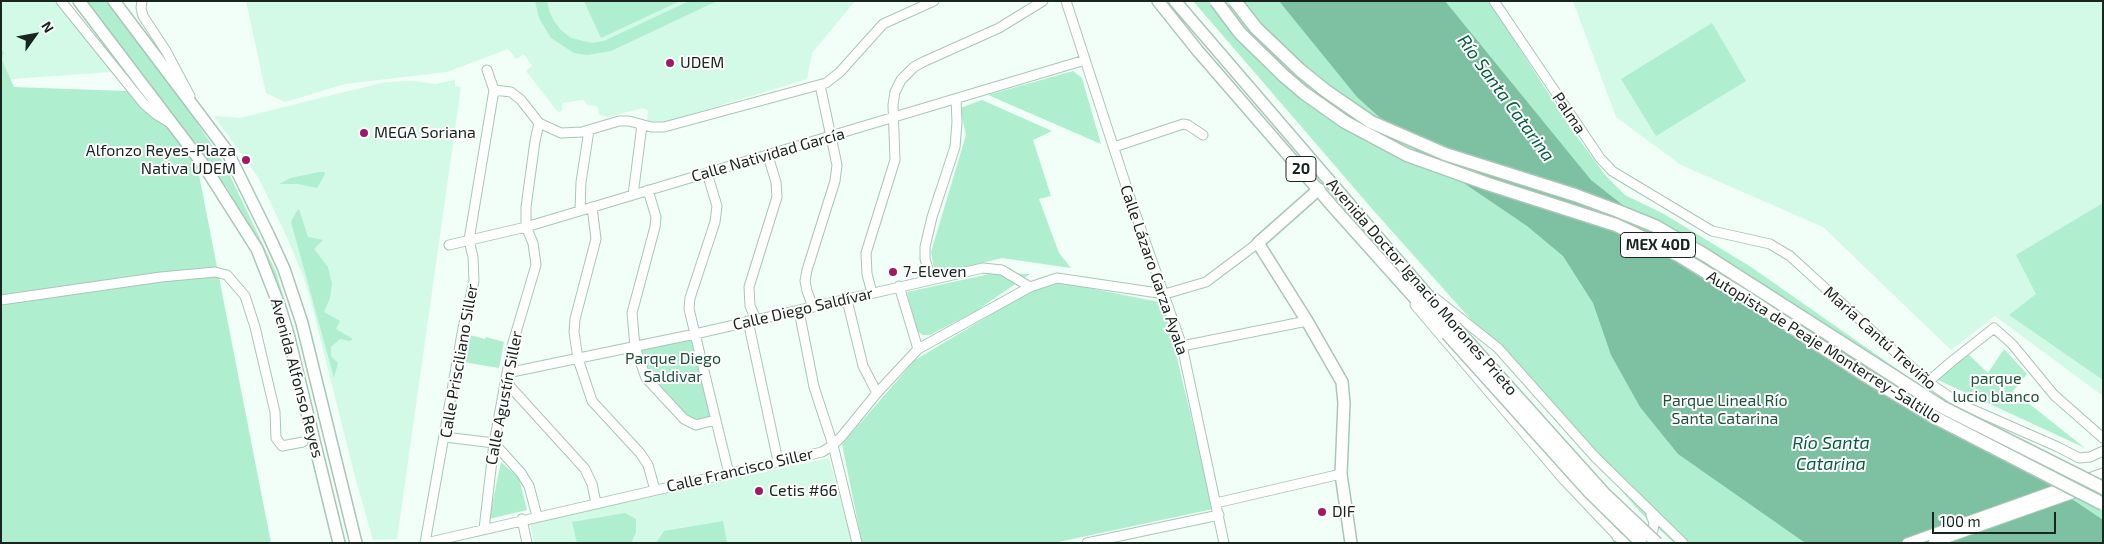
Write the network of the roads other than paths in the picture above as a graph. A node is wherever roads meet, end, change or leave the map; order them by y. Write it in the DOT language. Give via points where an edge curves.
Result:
graph roads {
  1 [pos="61,1"];
  2 [pos="79,1"];
  3 [pos="114,1"];
  4 [pos="142,1"];
  5 [pos="934,1"];
  6 [pos="1043,1"];
  7 [pos="1066,1"];
  8 [pos="1158,1"];
  9 [pos="1175,1"];
  10 [pos="1216,1"];
  11 [pos="1235,1"];
  12 [pos="1494,1"];
  13 [pos="1085,60"];
  14 [pos="487,70"];
  15 [pos="820,85"];
  16 [pos="494,90"];
  17 [pos="956,99"];
  18 [pos="197,110"];
  19 [pos="892,119"];
  20 [pos="172,123"];
  21 [pos="540,123"];
  22 [pos="642,125"];
  23 [pos="589,130"];
  24 [pos="832,136"];
  25 [pos="1203,136"];
  26 [pos="1114,147"];
  27 [pos="768,156"];
  28 [pos="707,173"];
  29 [pos="1319,189"];
  30 [pos="648,190"];
  31 [pos="633,195"];
  32 [pos="1664,203"];
  33 [pos="592,207"];
  34 [pos="580,210"];
  35 [pos="526,227"];
  36 [pos="469,240"];
  37 [pos="1258,243"];
  38 [pos="449,245"];
  39 [pos="931,279"];
  40 [pos="899,286"];
  41 [pos="1030,287"];
  42 [pos="1405,287"];
  43 [pos="1420,288"];
  44 [pos="872,293"];
  45 [pos="1165,294"];
  46 [pos="1,300"];
  47 [pos="847,300"];
  48 [pos="813,307"];
  49 [pos="799,311"];
  50 [pos="752,320"];
  51 [pos="1307,321"];
  52 [pos="1451,331"];
  53 [pos="695,334"];
  54 [pos="1182,346"];
  55 [pos="635,347"];
  56 [pos="918,349"];
  57 [pos="578,359"];
  58 [pos="507,378"];
  59 [pos="1928,382"];
  60 [pos="877,393"];
  61 [pos="715,420"];
  62 [pos="445,437"];
  63 [pos="2103,438"];
  64 [pos="304,442"];
  65 [pos="494,444"];
  66 [pos="833,445"];
  67 [pos="2103,446"];
  68 [pos="2058,447"];
  69 [pos="2103,451"];
  70 [pos="778,461"];
  71 [pos="2103,473"];
  72 [pos="729,474"];
  73 [pos="1341,474"];
  74 [pos="2103,483"];
  75 [pos="2103,488"];
  76 [pos="655,490"];
  77 [pos="596,503"];
  78 [pos="1216,503"];
  79 [pos="2103,504"];
  80 [pos="1649,511"];
  81 [pos="1218,515"];
  82 [pos="537,516"];
  83 [pos="522,519"];
  84 [pos="484,528"];
  85 [pos="1620,540"];
  86 [pos="339,543"];
  87 [pos="356,543"];
  88 [pos="425,543"];
  89 [pos="527,543"];
  90 [pos="857,543"];
  91 [pos="1086,543"];
  92 [pos="1224,543"];
  93 [pos="1351,543"];
  94 [pos="1642,543"];
  95 [pos="1657,543"];
  96 [pos="1683,543"];
  97 [pos="1908,543"];
  98 [pos="1933,543"];
  1 -- 20 [label="street" via="144,104"];
  2 -- 20 [label="main road, Avenida Alfonso Reyes"];
  3 -- 18 [label="main road, Avenida Alfonso Reyes"];
  4 -- 18 [label="street" via="143,16 166,51"];
  5 -- 15 [label="street" via="883,24 840,72"];
  6 -- 19 [label="street" via="1000,28 914,67 895,92"];
  7 -- 13 [label="street, Calle Lázaro Garza Ayala"];
  8 -- 29 [label="main road, Avenida Doctor Ignacio Morones Prieto / 20"];
  9 -- 43 [label="main road, Avenida Doctor Ignacio Morones Prieto / 20"];
  10 -- 79 [label="highway, Autopista de Peaje Monterrey-Saltillo / MEX 40D, bridge" via="1240,33 1284,76 1361,131 1407,155 1633,233 1738,292 1934,417"];
  11 -- 75 [label="highway, Autopista de Peaje Monterrey-Saltillo / MEX 40D, bridge" via="1256,28 1300,70 1371,122 1444,154 1574,195 1655,226 1942,407"];
  12 -- 32 [label="street, Palma" via="1600,158 1612,171"];
  13 -- 17 [label="street, Calle Natividad García"];
  13 -- 26 [label="street, Calle Lázaro Garza Ayala"];
  14 -- 16 [label="street"];
  15 -- 22 [label="street" via="664,127"];
  15 -- 24 [label="street"];
  16 -- 21 [label="street" via="511,92"];
  16 -- 36 [label="street, Calle Prisciliano Siller"];
  17 -- 19 [label="street, Calle Natividad García"];
  17 -- 39 [label="street" via="955,148 925,248"];
  18 -- 87 [label="main road, Avenida Alfonso Reyes" via="233,163 286,277 302,323"];
  19 -- 24 [label="street, Calle Natividad García"];
  19 -- 44 [label="street" via="895,160 866,253"];
  20 -- 86 [label="main road, Avenida Alfonso Reyes" via="232,208 257,249 268,275 288,334"];
  21 -- 23 [label="street" via="561,133"];
  21 -- 35 [label="street, Calle Agustín Siller"];
  22 -- 23 [label="street" via="619,121"];
  22 -- 31 [label="street"];
  23 -- 34 [label="street"];
  24 -- 27 [label="street, Calle Natividad García"];
  24 -- 48 [label="street" via="837,173 805,281"];
  25 -- 26 [label="street" via="1183,124"];
  26 -- 45 [label="street, Calle Lázaro Garza Ayala"];
  27 -- 28 [label="street, Calle Natividad García"];
  27 -- 50 [label="street" via="777,197 748,287"];
  28 -- 30 [label="street, Calle Natividad García"];
  28 -- 53 [label="street" via="716,206 715,222 690,298 689,309"];
  29 -- 37 [label="main road"];
  29 -- 42 [label="main road, Avenida Doctor Ignacio Morones Prieto / 20"];
  30 -- 31 [label="street, Calle Natividad García"];
  30 -- 55 [label="street" via="656,217 632,313"];
  31 -- 33 [label="street, Calle Natividad García"];
  32 -- 59 [label="street, María Cantú Treviño" via="1712,231 1770,244 1790,256"];
  33 -- 34 [label="street, Calle Natividad García"];
  33 -- 57 [label="street" via="596,239 575,319"];
  34 -- 35 [label="street, Calle Natividad García"];
  35 -- 36 [label="street, Calle Natividad García"];
  35 -- 58 [label="street, Calle Agustín Siller" via="533,243 536,265 512,346"];
  36 -- 38 [label="street, Calle Natividad García"];
  36 -- 62 [label="street, Calle Prisciliano Siller" via="474,281"];
  37 -- 45 [label="street" via="1206,282"];
  37 -- 51 [label="main road"];
  39 -- 40 [label="street, Calle Diego Saldívar"];
  39 -- 41 [label="street, Calle Diego Saldívar" via="993,268"];
  40 -- 44 [label="street, Calle Diego Saldívar"];
  40 -- 56 [label="street"];
  41 -- 45 [label="street" via="1057,278"];
  41 -- 56 [label="street, Calle Francisco Siller"];
  42 -- 52 [label="main road, Avenida Doctor Ignacio Morones Prieto / 20"];
  42 -- 85 [label="street, Avenida Doctor Ignacio Morones Prieto / 20" via="1424,318"];
  43 -- 52 [label="main road, Avenida Doctor Ignacio Morones Prieto / 20"];
  43 -- 80 [label="street, 20" via="1498,348 1595,457"];
  44 -- 47 [label="street, Calle Diego Saldívar"];
  45 -- 54 [label="street, Calle Lázaro Garza Ayala"];
  46 -- 64 [label="street" via="161,277 215,272 228,275 245,296 255,327 275,412 276,438 282,446"];
  47 -- 48 [label="street, Calle Diego Saldívar"];
  47 -- 60 [label="street" via="863,366"];
  48 -- 49 [label="street, Calle Diego Saldívar"];
  49 -- 50 [label="street, Calle Diego Saldívar"];
  49 -- 66 [label="street" via="814,388"];
  50 -- 53 [label="street, Calle Diego Saldívar"];
  50 -- 70 [label="street"];
  51 -- 54 [label="street"];
  51 -- 73 [label="main road" via="1339,375 1344,392"];
  52 -- 94 [label="main road, Avenida Doctor Ignacio Morones Prieto / 20, bridge" via="1589,492"];
  52 -- 95 [label="main road, Avenida Doctor Ignacio Morones Prieto / 20, bridge" via="1604,493"];
  53 -- 55 [label="street, Calle Diego Saldívar"];
  53 -- 61 [label="street"];
  54 -- 78 [label="street, Calle Lázaro Garza Ayala"];
  55 -- 57 [label="street, Calle Diego Saldívar"];
  55 -- 61 [label="street" via="646,378 684,419 696,425"];
  56 -- 60 [label="street, Calle Francisco Siller"];
  57 -- 58 [label="street, Calle Diego Saldívar"];
  57 -- 76 [label="street" via="592,401 640,453 648,466"];
  58 -- 65 [label="street, Calle Agustín Siller"];
  58 -- 77 [label="street" via="585,469"];
  59 -- 63 [label="street" via="1994,328 2012,344 2054,395"];
  59 -- 68 [label="street, María Cantú Treviño" via="1960,404"];
  60 -- 66 [label="street, Calle Francisco Siller"];
  61 -- 72 [label="street"];
  62 -- 65 [label="street"];
  62 -- 88 [label="street, Calle Prisciliano Siller"];
  65 -- 82 [label="street" via="529,486"];
  65 -- 84 [label="street, Calle Agustín Siller"];
  66 -- 70 [label="street, Calle Francisco Siller" via="813,454"];
  66 -- 90 [label="street"];
  67 -- 68 [label="street" via="2084,454"];
  68 -- 69 [label="street, María Cantú Treviño" via="2082,458"];
  70 -- 72 [label="street, Calle Francisco Siller"];
  71 -- 97 [label="street, bridge"];
  72 -- 76 [label="street, Calle Francisco Siller"];
  73 -- 78 [label="street"];
  73 -- 93 [label="main road"];
  74 -- 98 [label="street, bridge"];
  76 -- 77 [label="street, Calle Francisco Siller"];
  77 -- 82 [label="street, Calle Francisco Siller"];
  78 -- 81 [label="street, Calle Lázaro Garza Ayala"];
  80 -- 85 [label="street" via="1654,523 1650,535 1639,541"];
  80 -- 96 [label="street, 20"];
  81 -- 91 [label="street"];
  81 -- 92 [label="street, Calle Lázaro Garza Ayala"];
  82 -- 83 [label="street, Calle Francisco Siller"];
  83 -- 84 [label="street, Calle Francisco Siller"];
  83 -- 89 [label="street"];
  84 -- 88 [label="street, Calle Francisco Siller"];
}
